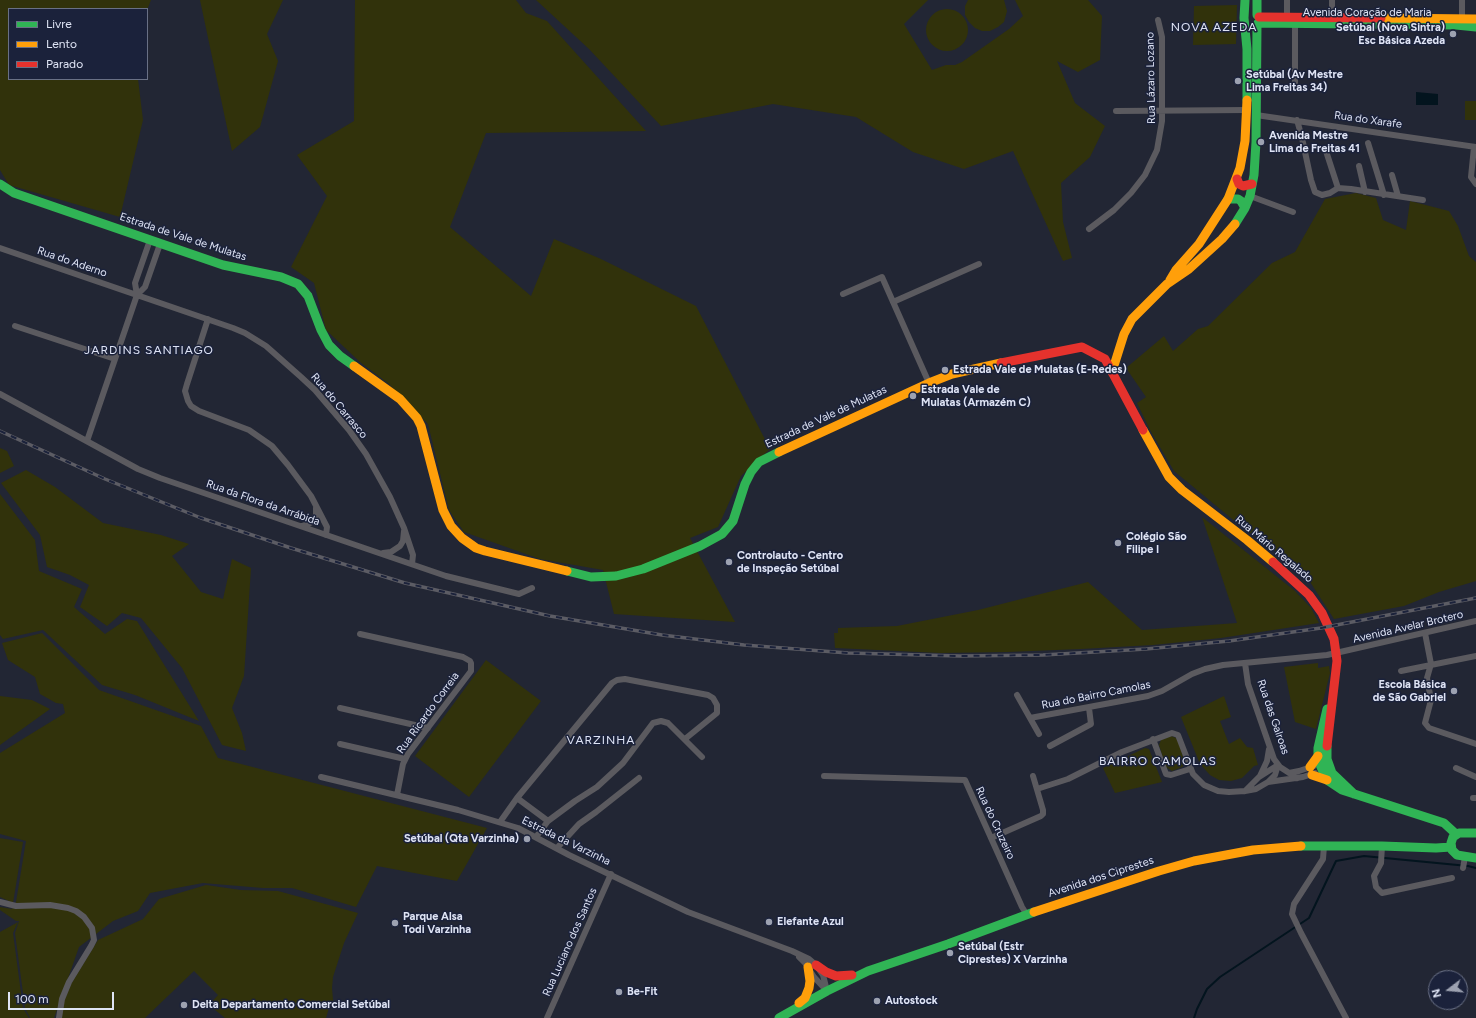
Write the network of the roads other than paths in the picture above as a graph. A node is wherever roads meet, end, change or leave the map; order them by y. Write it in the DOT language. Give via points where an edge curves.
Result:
graph roads {
  1 [pos="1245,0"];
  2 [pos="1257,0"];
  3 [pos="1287,0"];
  4 [pos="1332,0"];
  5 [pos="1462,0"];
  6 [pos="1287,17"];
  7 [pos="1332,17"];
  8 [pos="1462,18"];
  9 [pos="1476,19"];
  10 [pos="1158,20"];
  11 [pos="1245,20"];
  12 [pos="1258,20"];
  13 [pos="1295,24"];
  14 [pos="1476,27"];
  15 [pos="1295,87"];
  16 [pos="1247,110"];
  17 [pos="1116,111"];
  18 [pos="1162,111"];
  19 [pos="1256,115"];
  20 [pos="1297,120"];
  21 [pos="1368,143"];
  22 [pos="1475,147"];
  23 [pos="1325,148"];
  24 [pos="1359,166"];
  25 [pos="1392,175"];
  26 [pos="1236,179"];
  27 [pos="0,184"];
  28 [pos="1252,184"];
  29 [pos="1476,184"];
  30 [pos="1338,188"];
  31 [pos="1365,192"];
  32 [pos="1384,195"];
  33 [pos="1250,196"];
  34 [pos="1398,196"];
  35 [pos="1228,199"];
  36 [pos="1423,200"];
  37 [pos="1245,208"];
  38 [pos="1293,212"];
  39 [pos="1089,229"];
  40 [pos="150,240"];
  41 [pos="160,244"];
  42 [pos="0,248"];
  43 [pos="146,253"];
  44 [pos="156,257"];
  45 [pos="979,264"];
  46 [pos="1167,284"];
  47 [pos="844,294"];
  48 [pos="137,295"];
  49 [pos="893,302"];
  50 [pos="208,319"];
  51 [pos="15,326"];
  52 [pos="115,359"];
  53 [pos="1112,372"];
  54 [pos="929,383"];
  55 [pos="0,394"];
  56 [pos="87,441"];
  57 [pos="1182,490"];
  58 [pos="316,506"];
  59 [pos="300,526"];
  60 [pos="404,528"];
  61 [pos="326,535"];
  62 [pos="379,553"];
  63 [pos="412,564"];
  64 [pos="532,588"];
  65 [pos="1476,621"];
  66 [pos="1425,633"];
  67 [pos="360,634"];
  68 [pos="1327,655"];
  69 [pos="1476,656"];
  70 [pos="1245,663"];
  71 [pos="1430,664"];
  72 [pos="1401,671"];
  73 [pos="1334,687"];
  74 [pos="1017,695"];
  75 [pos="340,708"];
  76 [pos="1089,708"];
  77 [pos="1030,718"];
  78 [pos="428,728"];
  79 [pos="1039,734"];
  80 [pos="685,739"];
  81 [pos="1153,739"];
  82 [pos="340,744"];
  83 [pos="1476,744"];
  84 [pos="1269,745"];
  85 [pos="1050,746"];
  86 [pos="1318,756"];
  87 [pos="702,757"];
  88 [pos="405,759"];
  89 [pos="1324,765"];
  90 [pos="1278,766"];
  91 [pos="1456,768"];
  92 [pos="1190,769"];
  93 [pos="1311,771"];
  94 [pos="1289,773"];
  95 [pos="824,776"];
  96 [pos="1033,776"];
  97 [pos="321,777"];
  98 [pos="1259,777"];
  99 [pos="1476,777"];
  100 [pos="639,778"];
  101 [pos="1297,778"];
  102 [pos="1327,780"];
  103 [pos="1268,782"];
  104 [pos="1037,789"];
  105 [pos="1245,791"];
  106 [pos="1354,794"];
  107 [pos="397,795"];
  108 [pos="517,798"];
  109 [pos="548,821"];
  110 [pos="500,822"];
  111 [pos="1476,833"];
  112 [pos="1456,834"];
  113 [pos="536,837"];
  114 [pos="991,838"];
  115 [pos="1324,846"];
  116 [pos="1451,847"];
  117 [pos="557,848"];
  118 [pos="1382,849"];
  119 [pos="1476,858"];
  120 [pos="611,874"];
  121 [pos="1452,878"];
  122 [pos="0,902"];
  123 [pos="1027,915"];
  124 [pos="812,966"];
  125 [pos="868,971"];
  126 [pos="827,990"];
  127 [pos="792,1010"];
  128 [pos="59,1018"];
  129 [pos="546,1018"];
  130 [pos="779,1018"];
  131 [pos="1346,1018"];
  1 -- 11 [label="main road"];
  2 -- 12 [label="main road"];
  3 -- 6 [label="street"];
  4 -- 7 [label="street"];
  5 -- 8 [label="street"];
  6 -- 7 [label="main road, Avenida Coração de Maria"];
  6 -- 12 [label="main road, Avenida Coração de Maria"];
  7 -- 8 [label="main road, Avenida Coração de Maria"];
  8 -- 9 [label="main road, Avenida Coração de Maria"];
  10 -- 18 [label="street, Rua Lázaro Lozano" via="1162,37"];
  11 -- 12 [label="main road" via="1250,13"];
  11 -- 12 [label="main road" via="1250,27"];
  11 -- 16 [label="main road"];
  12 -- 13 [label="main road, Avenida Coração de Maria"];
  12 -- 19 [label="main road"];
  13 -- 14 [label="main road, Avenida Coração de Maria"];
  13 -- 15 [label="street"];
  16 -- 18 [label="street"];
  16 -- 26 [label="main road" via="1246,141"];
  17 -- 18 [label="street"];
  18 -- 39 [label="street, Rua Lázaro Lozano" via="1159,140 1154,158 1145,175 1123,201"];
  19 -- 20 [label="street, Rua do Xarafe"];
  19 -- 28 [label="main road"];
  20 -- 22 [label="street, Rua do Xarafe"];
  20 -- 30 [label="street" via="1316,192 1322,195"];
  21 -- 32 [label="street"];
  22 -- 29 [label="street" via="1471,177"];
  23 -- 30 [label="street"];
  24 -- 31 [label="street"];
  25 -- 34 [label="street"];
  26 -- 28 [label="main road" via="1244,186"];
  26 -- 35 [label="main road"];
  27 -- 40 [label="main road, Estrada de Vale de Mulatas" via="14,193"];
  28 -- 33 [label="main road"];
  30 -- 31 [label="street"];
  31 -- 32 [label="street"];
  32 -- 34 [label="street"];
  33 -- 37 [label="main road"];
  33 -- 38 [label="street"];
  34 -- 36 [label="street"];
  35 -- 37 [label="main road" via="1242,201"];
  35 -- 46 [label="main road" via="1199,244"];
  37 -- 46 [label="main road" via="1222,239 1189,269"];
  40 -- 41 [label="main road, Estrada de Vale de Mulatas"];
  40 -- 43 [label="street"];
  41 -- 44 [label="street"];
  41 -- 54 [label="main road, Estrada de Vale de Mulatas" via="223,265 281,277 298,284 308,296 320,330 329,345 340,356 400,399 417,418 443,510 451,526 462,538 485,551 591,577 616,576 643,569 713,540 733,521 748,478 767,456"];
  42 -- 48 [label="street, Rua do Aderno"];
  43 -- 44 [label="street"];
  43 -- 48 [label="street" via="135,283"];
  44 -- 48 [label="street" via="146,287"];
  45 -- 49 [label="street"];
  46 -- 53 [label="main road" via="1132,319 1124,334"];
  47 -- 49 [label="street" via="882,277"];
  48 -- 50 [label="street, Rua do Carrasco"];
  48 -- 52 [label="street"];
  49 -- 54 [label="street"];
  50 -- 58 [label="street" via="185,391 188,402 199,411 241,426 263,439 284,459"];
  50 -- 60 [label="street, Rua do Carrasco" via="255,339 315,390 366,454"];
  51 -- 52 [label="street"];
  52 -- 56 [label="street"];
  53 -- 54 [label="main road, Estrada de Vale de Mulatas" via="1105,359 1082,348 1074,348 952,374"];
  53 -- 57 [label="main road, Estrada de Vale de Mulatas" via="1166,474"];
  55 -- 56 [label="street, Rua da Flora da Arrábida"];
  56 -- 59 [label="street, Rua da Flora da Arrábida" via="148,474"];
  57 -- 73 [label="main road, Rua Mário Regalado" via="1253,545 1313,600 1326,619 1334,639 1337,661"];
  58 -- 59 [label="street" via="314,520"];
  58 -- 61 [label="street" via="328,527"];
  59 -- 61 [label="street, Rua da Flora da Arrábida"];
  60 -- 62 [label="street" via="400,546 391,552"];
  60 -- 63 [label="street, Rua do Carrasco" via="413,555"];
  61 -- 62 [label="street, Rua da Flora da Arrábida"];
  62 -- 63 [label="street, Rua da Flora da Arrábida"];
  63 -- 64 [label="street, Rua da Flora da Arrábida" via="446,576 519,594"];
  65 -- 66 [label="street, Avenida Avelar Brotero"];
  66 -- 68 [label="street, Avenida Avelar Brotero"];
  66 -- 71 [label="street"];
  67 -- 78 [label="street, Rua Ricardo Correia" via="470,660 471,671"];
  68 -- 70 [label="street, Rua do Bairro Camolas"];
  69 -- 71 [label="street"];
  70 -- 76 [label="street, Rua do Bairro Camolas" via="1205,669 1148,696"];
  70 -- 84 [label="street, Rua das Galroas" via="1248,684"];
  71 -- 72 [label="street"];
  71 -- 83 [label="street" via="1427,678 1431,700 1425,720 1426,726"];
  73 -- 86 [label="main road, Rua Mário Regalado" via="1323,722"];
  73 -- 89 [label="main road, Rua Mário Regalado"];
  74 -- 77 [label="street"];
  75 -- 78 [label="street"];
  76 -- 77 [label="street, Rua do Bairro Camolas"];
  76 -- 85 [label="street" via="1091,724"];
  77 -- 79 [label="street"];
  78 -- 88 [label="street, Rua Ricardo Correia"];
  80 -- 87 [label="street"];
  80 -- 108 [label="street" via="717,713 717,705 712,698 708,695 625,679 617,680"];
  80 -- 109 [label="street" via="668,723 653,723 623,763 598,787"];
  81 -- 92 [label="street" via="1166,774"];
  81 -- 92 [label="street" via="1172,732 1178,734"];
  81 -- 104 [label="street" via="1068,779"];
  82 -- 88 [label="street"];
  84 -- 90 [label="street, Rua das Galroas"];
  84 -- 98 [label="street" via="1267,761"];
  86 -- 89 [label="main road, Rua Mário Regalado"];
  86 -- 93 [label="main road"];
  88 -- 107 [label="street, Rua Ricardo Correia"];
  89 -- 93 [label="street" via="1318,772"];
  89 -- 102 [label="main road"];
  89 -- 106 [label="main road"];
  90 -- 94 [label="street, Rua das Galroas"];
  90 -- 98 [label="street"];
  90 -- 103 [label="street" via="1275,775"];
  91 -- 99 [label="street"];
  92 -- 105 [label="street" via="1204,785 1215,790"];
  93 -- 94 [label="street"];
  93 -- 101 [label="street"];
  93 -- 102 [label="main road"];
  94 -- 101 [label="street, Rua das Galroas"];
  95 -- 114 [label="street, Rua do Cruzeiro" via="965,780"];
  96 -- 104 [label="street"];
  97 -- 107 [label="street, Estrada da Varzinha"];
  98 -- 105 [label="street"];
  100 -- 117 [label="street" via="579,824"];
  101 -- 103 [label="street"];
  102 -- 106 [label="main road"];
  103 -- 105 [label="street"];
  104 -- 114 [label="street" via="1042,815"];
  106 -- 112 [label="main road" via="1446,824"];
  107 -- 110 [label="street, Estrada da Varzinha"];
  108 -- 109 [label="street"];
  108 -- 110 [label="street"];
  109 -- 113 [label="street"];
  110 -- 113 [label="street, Estrada da Varzinha"];
  111 -- 112 [label="main road"];
  112 -- 116 [label="main road"];
  113 -- 117 [label="street, Estrada da Varzinha"];
  114 -- 123 [label="street, Rua do Cruzeiro"];
  115 -- 118 [label="main road, Avenida dos Ciprestes"];
  115 -- 123 [label="main road, Avenida dos Ciprestes" via="1253,850 1194,861"];
  115 -- 131 [label="street" via="1323,858 1294,904 1292,914"];
  116 -- 118 [label="main road, Avenida dos Ciprestes"];
  116 -- 119 [label="main road" via="1464,862"];
  117 -- 120 [label="street, Estrada da Varzinha"];
  118 -- 121 [label="street" via="1382,859 1374,876 1376,888 1382,893"];
  120 -- 124 [label="street, Estrada da Varzinha" via="688,912 792,950 808,959"];
  120 -- 129 [label="street, Rua Luciano dos Santos"];
  122 -- 128 [label="street" via="16,906 50,905 68,908 84,917 92,928 94,940 69,982 62,999"];
  123 -- 125 [label="main road, Avenida dos Ciprestes"];
  124 -- 125 [label="main road" via="840,976"];
  124 -- 126 [label="street, Estrada da Varzinha" via="823,975"];
  124 -- 127 [label="main road" via="805,998"];
  125 -- 126 [label="main road, Avenida dos Ciprestes"];
  126 -- 127 [label="main road, Avenida dos Ciprestes"];
  127 -- 130 [label="main road, Avenida dos Ciprestes"];
}
